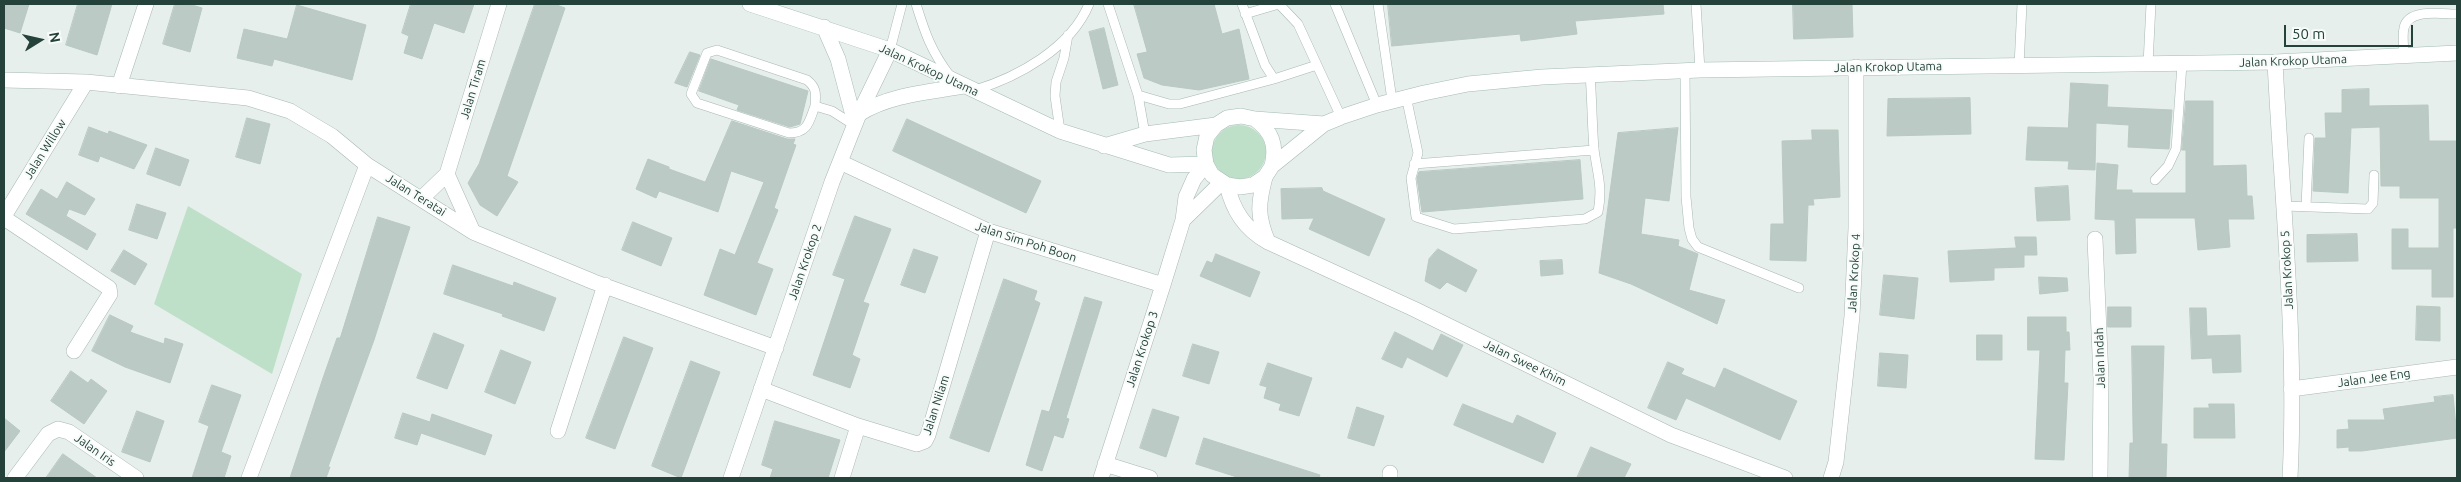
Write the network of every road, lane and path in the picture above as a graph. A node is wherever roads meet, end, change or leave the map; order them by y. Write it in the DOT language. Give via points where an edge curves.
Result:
graph roads {
  1 [pos="146,4"];
  2 [pos="499,4"];
  3 [pos="750,4"];
  4 [pos="902,4"];
  5 [pos="916,4"];
  6 [pos="1089,4"];
  7 [pos="1108,4"];
  8 [pos="1242,4"];
  9 [pos="1279,4"];
  10 [pos="1335,4"];
  11 [pos="1378,4"];
  12 [pos="1696,4"];
  13 [pos="2022,4"];
  14 [pos="2151,4"];
  15 [pos="767,6"];
  16 [pos="784,9"];
  17 [pos="1245,14"];
  18 [pos="2457,14"];
  19 [pos="824,27"];
  20 [pos="1068,35"];
  21 [pos="890,50"];
  22 [pos="2457,53"];
  23 [pos="2404,56"];
  24 [pos="2275,62"];
  25 [pos="2148,64"];
  26 [pos="2182,64"];
  27 [pos="1317,65"];
  28 [pos="2019,66"];
  29 [pos="1856,67"];
  30 [pos="1692,70"];
  31 [pos="1590,74"];
  32 [pos="1274,79"];
  33 [pos="4,80"];
  34 [pos="86,82"];
  35 [pos="120,86"];
  36 [pos="964,86"];
  37 [pos="1138,95"];
  38 [pos="1399,99"];
  39 [pos="1377,105"];
  40 [pos="815,106"];
  41 [pos="1341,117"];
  42 [pos="1255,119"];
  43 [pos="856,121"];
  44 [pos="1324,124"];
  45 [pos="1216,125"];
  46 [pos="1060,131"];
  47 [pos="1145,134"];
  48 [pos="2309,138"];
  49 [pos="1104,146"];
  50 [pos="1594,150"];
  51 [pos="840,162"];
  52 [pos="1206,164"];
  53 [pos="1414,164"];
  54 [pos="367,165"];
  55 [pos="1269,172"];
  56 [pos="447,174"];
  57 [pos="2374,175"];
  58 [pos="2155,180"];
  59 [pos="1224,184"];
  60 [pos="422,198"];
  61 [pos="2284,206"];
  62 [pos="2306,206"];
  63 [pos="4,217"];
  64 [pos="1183,220"];
  65 [pos="988,231"];
  66 [pos="473,232"];
  67 [pos="2094,238"];
  68 [pos="1268,242"];
  69 [pos="605,285"];
  70 [pos="1163,285"];
  71 [pos="1799,288"];
  72 [pos="776,348"];
  73 [pos="74,350"];
  74 [pos="2457,367"];
  75 [pos="761,389"];
  76 [pos="2291,389"];
  77 [pos="858,426"];
  78 [pos="558,431"];
  79 [pos="1103,471"];
  80 [pos="15,478"];
  81 [pos="136,478"];
  82 [pos="249,478"];
  83 [pos="731,478"];
  84 [pos="842,478"];
  85 [pos="1150,478"];
  86 [pos="1785,478"];
  87 [pos="1831,478"];
  88 [pos="2100,478"];
  89 [pos="2290,478"];
  1 -- 35 [label="street"];
  2 -- 56 [label="street, Jalan Tiram"];
  3 -- 15 [label="street, Jalan Krokop Utama"];
  4 -- 21 [label="lane"];
  5 -- 36 [label="lane" via="931,49"];
  6 -- 20 [label="lane"];
  7 -- 37 [label="lane"];
  8 -- 17 [label="lane"];
  9 -- 17 [label="lane"];
  9 -- 27 [label="lane" via="1298,24"];
  10 -- 39 [label="lane"];
  11 -- 38 [label="lane"];
  12 -- 30 [label="lane"];
  13 -- 28 [label="lane"];
  14 -- 25 [label="lane"];
  15 -- 16 [label="street, Jalan Krokop Utama"];
  16 -- 19 [label="street, Jalan Krokop Utama"];
  17 -- 32 [label="lane" via="1265,65"];
  18 -- 23 [label="lane" via="2413,16 2403,28"];
  19 -- 21 [label="street, Jalan Krokop Utama"];
  19 -- 43 [label="street" via="838,59"];
  20 -- 36 [label="lane" via="1043,57 1002,82"];
  20 -- 46 [label="lane" via="1056,82"];
  21 -- 36 [label="street, Jalan Krokop Utama"];
  21 -- 43 [label="street, Jalan Krokop 2"];
  22 -- 23 [label="street, Jalan Krokop Utama"];
  23 -- 24 [label="street, Jalan Krokop Utama"];
  24 -- 26 [label="street, Jalan Krokop Utama"];
  24 -- 61 [label="street, Jalan Krokop 5"];
  25 -- 26 [label="street, Jalan Krokop Utama"];
  25 -- 28 [label="street, Jalan Krokop Utama"];
  26 -- 58 [label="lane" via="2176,149 2168,166"];
  27 -- 32 [label="lane"];
  27 -- 41 [label="lane"];
  28 -- 29 [label="street, Jalan Krokop Utama"];
  29 -- 30 [label="street, Jalan Krokop Utama"];
  29 -- 87 [label="street, Jalan Krokop 4" via="1856,228 1852,316 1836,462"];
  30 -- 31 [label="street, Jalan Krokop Utama"];
  30 -- 71 [label="lane" via="1686,197 1692,239 1698,247"];
  31 -- 38 [label="street, Jalan Krokop Utama" via="1468,84"];
  31 -- 50 [label="lane"];
  32 -- 37 [label="lane" via="1180,104"];
  33 -- 34 [label="street, Jalan Teratai"];
  34 -- 35 [label="street, Jalan Teratai"];
  34 -- 63 [label="street, Jalan Willow"];
  35 -- 54 [label="street, Jalan Teratai" via="248,98 290,111 332,136"];
  36 -- 43 [label="street" via="909,95 869,107"];
  36 -- 46 [label="street, Jalan Krokop Utama"];
  37 -- 47 [label="lane"];
  38 -- 39 [label="street, Jalan Krokop Utama"];
  38 -- 53 [label="lane" via="1418,153"];
  39 -- 41 [label="street, Jalan Krokop Utama"];
  40 -- 40 [label="lane" via="814,86 807,80 717,50 708,53 691,94 697,103 789,133 804,131"];
  40 -- 43 [label="lane"];
  41 -- 44 [label="street, Jalan Krokop Utama"];
  42 -- 44 [label="street"];
  42 -- 45 [label="street" via="1227,118"];
  42 -- 55 [label="street" via="1266,127 1273,139 1275,152"];
  43 -- 51 [label="street, Jalan Krokop 2"];
  44 -- 55 [label="street"];
  45 -- 47 [label="street"];
  45 -- 52 [label="street" via="1207,136"];
  46 -- 49 [label="street, Jalan Krokop Utama"];
  47 -- 49 [label="street"];
  48 -- 62 [label="lane"];
  49 -- 52 [label="street, Jalan Krokop Utama" via="1169,165"];
  50 -- 53 [label="lane"];
  50 -- 53 [label="lane" via="1600,177 1598,212 1576,220 1454,229 1416,217 1411,178"];
  51 -- 65 [label="street, Jalan Sim Poh Boon"];
  51 -- 72 [label="street, Jalan Krokop 2"];
  52 -- 59 [label="street" via="1212,175"];
  52 -- 64 [label="street, Jalan Krokop 3" via="1186,196"];
  54 -- 60 [label="street, Jalan Teratai"];
  54 -- 82 [label="street"];
  55 -- 59 [label="street" via="1254,185 1240,188"];
  55 -- 68 [label="street" via="1258,204 1260,224"];
  56 -- 60 [label="street"];
  56 -- 66 [label="street"];
  57 -- 62 [label="lane" via="2373,203 2368,209"];
  59 -- 64 [label="street, Jalan Krokop 3"];
  59 -- 68 [label="street, Jalan Swee Khim" via="1241,220 1253,234"];
  60 -- 66 [label="street, Jalan Teratai"];
  61 -- 62 [label="lane"];
  61 -- 76 [label="street, Jalan Krokop 5"];
  63 -- 73 [label="street" via="109,288 110,294"];
  64 -- 70 [label="street, Jalan Krokop 3"];
  65 -- 70 [label="street, Jalan Sim Poh Boon"];
  65 -- 77 [label="street, Jalan Nilam" via="925,441 916,444"];
  66 -- 69 [label="street, Jalan Teratai"];
  67 -- 88 [label="street, Jalan Indah" via="2101,370"];
  68 -- 86 [label="street, Jalan Swee Khim" via="1414,309 1671,435"];
  69 -- 72 [label="street, Jalan Teratai"];
  69 -- 78 [label="street"];
  70 -- 79 [label="street, Jalan Krokop 3"];
  72 -- 75 [label="street, Jalan Krokop 2"];
  74 -- 76 [label="street, Jalan Jee Eng"];
  75 -- 77 [label="street, Jalan Nilam"];
  75 -- 83 [label="street, Jalan Krokop 2"];
  76 -- 89 [label="street, Jalan Krokop 5"];
  77 -- 84 [label="street"];
  79 -- 85 [label="street"];
  80 -- 81 [label="street, Jalan Iris" via="48,434 58,429 69,432"];
}
